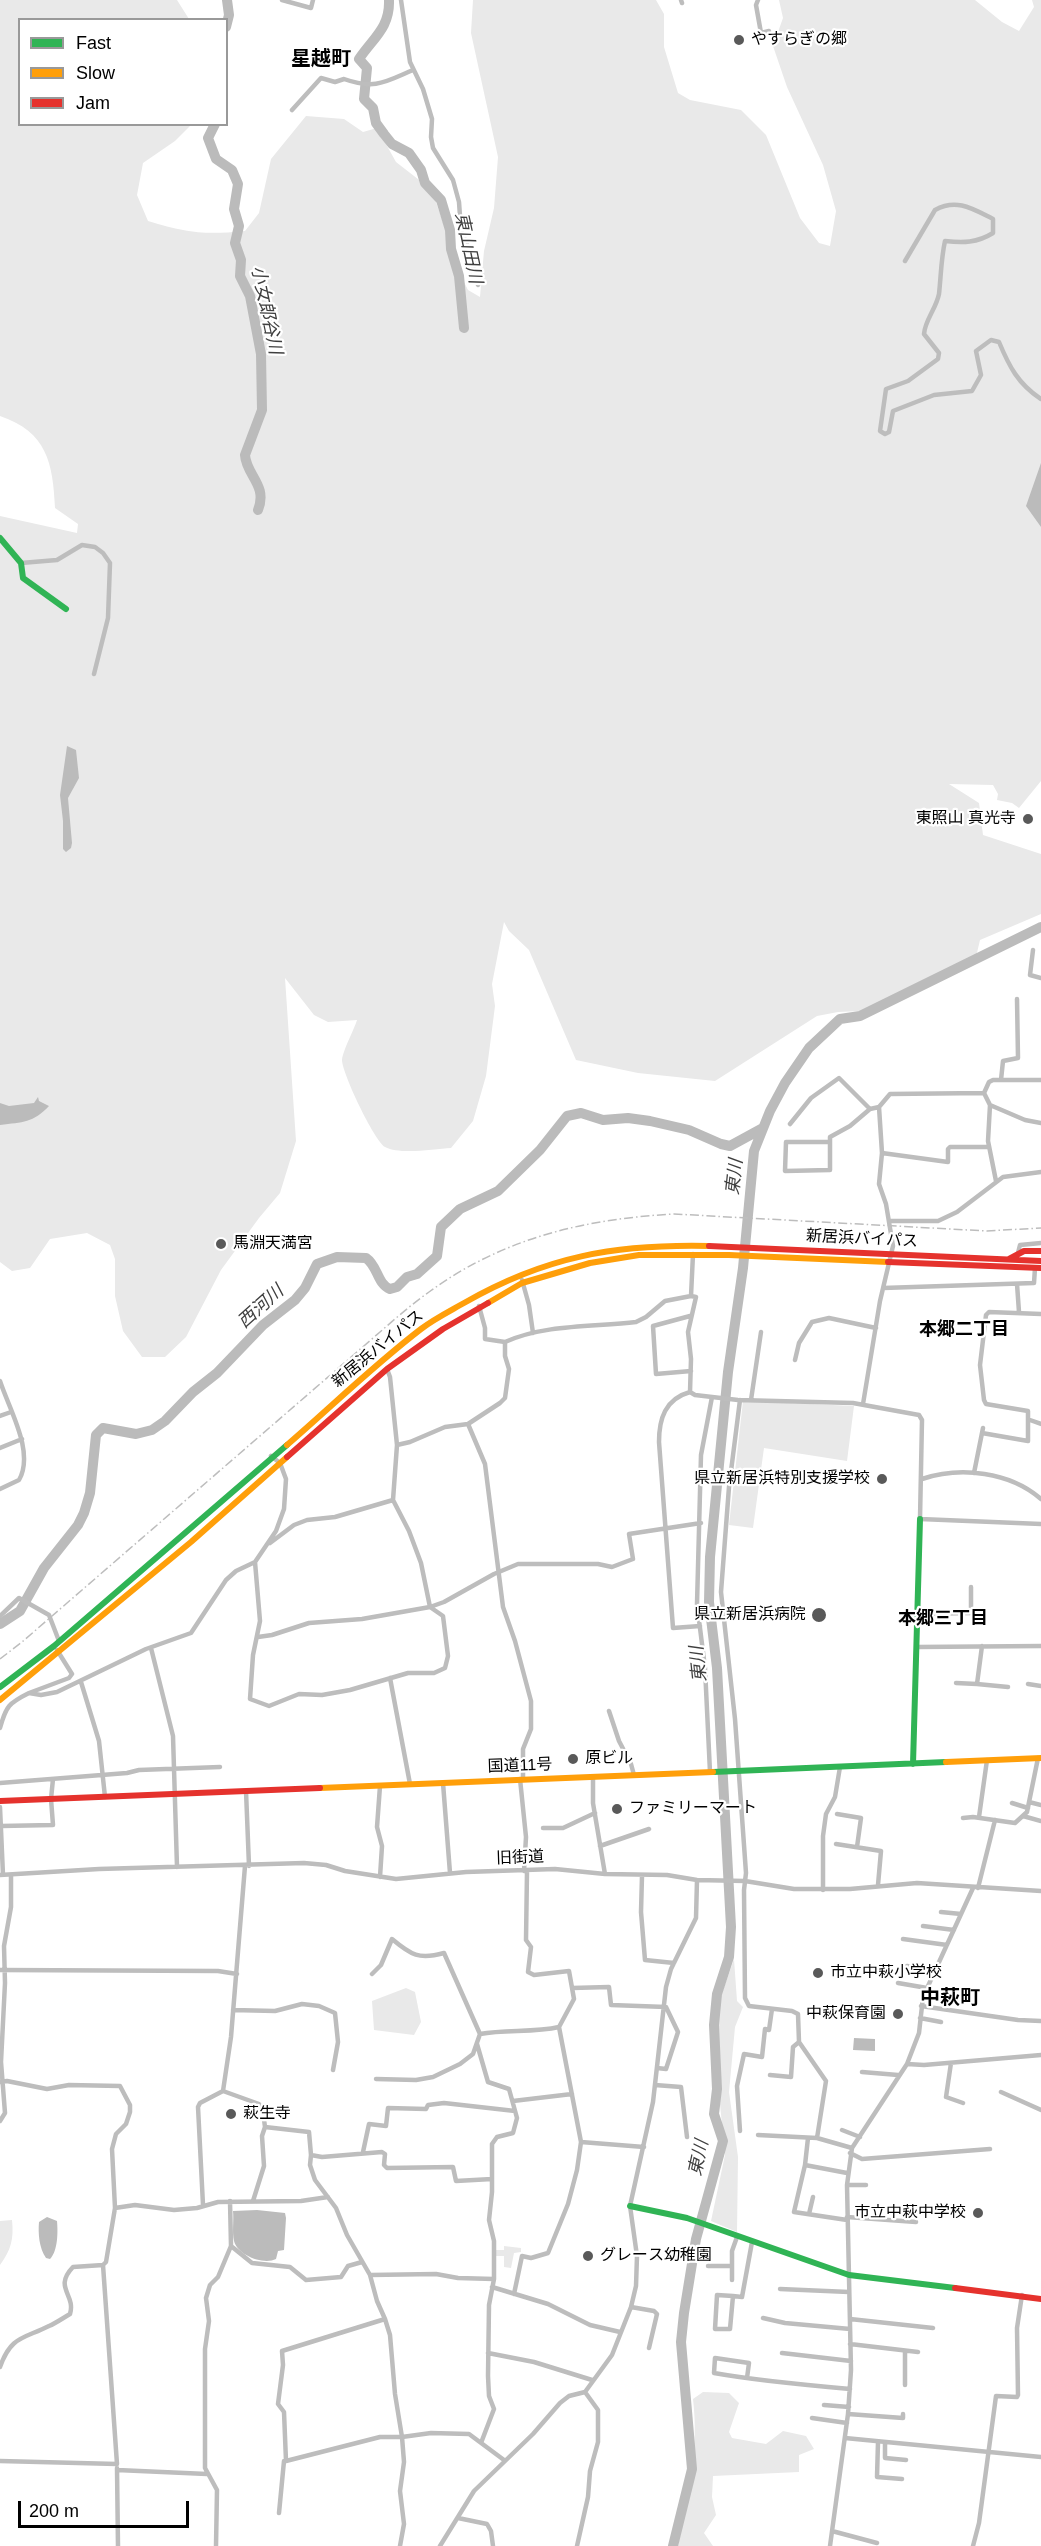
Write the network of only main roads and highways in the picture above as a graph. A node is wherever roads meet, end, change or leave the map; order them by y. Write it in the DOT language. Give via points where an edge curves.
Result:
graph roads {
  1 [pos="0,538"];
  2 [pos="66,609"];
  3 [pos="1041,1251"];
  4 [pos="1008,1259"];
  5 [pos="1041,1261"];
  6 [pos="1038,1268"];
  7 [pos="920,1519"];
  8 [pos="0,1687"];
  9 [pos="0,1700"];
  10 [pos="1040,1758"];
  11 [pos="913,1764"];
  12 [pos="0,1801"];
  13 [pos="630,2206"];
  14 [pos="1041,2299"];
  1 -- 2 [label="main road" via="21,563 23,578"];
  3 -- 4 [label="main road" via="1018,1253"];
  4 -- 5 [label="main road, 新居浜バイパス"];
  4 -- 8 [label="main road, 新居浜バイパス" via="731,1246 642,1246 573,1257 520,1274 476,1294 422,1328 57,1643"];
  6 -- 9 [label="main road" via="693,1254 610,1258 522,1283 479,1306 387,1369 191,1542"];
  7 -- 11 [label="main road"];
  10 -- 11 [label="main road, 国道11号"];
  11 -- 12 [label="main road, 国道11号"];
  13 -- 14 [label="main road" via="687,2218 849,2275"];
}
